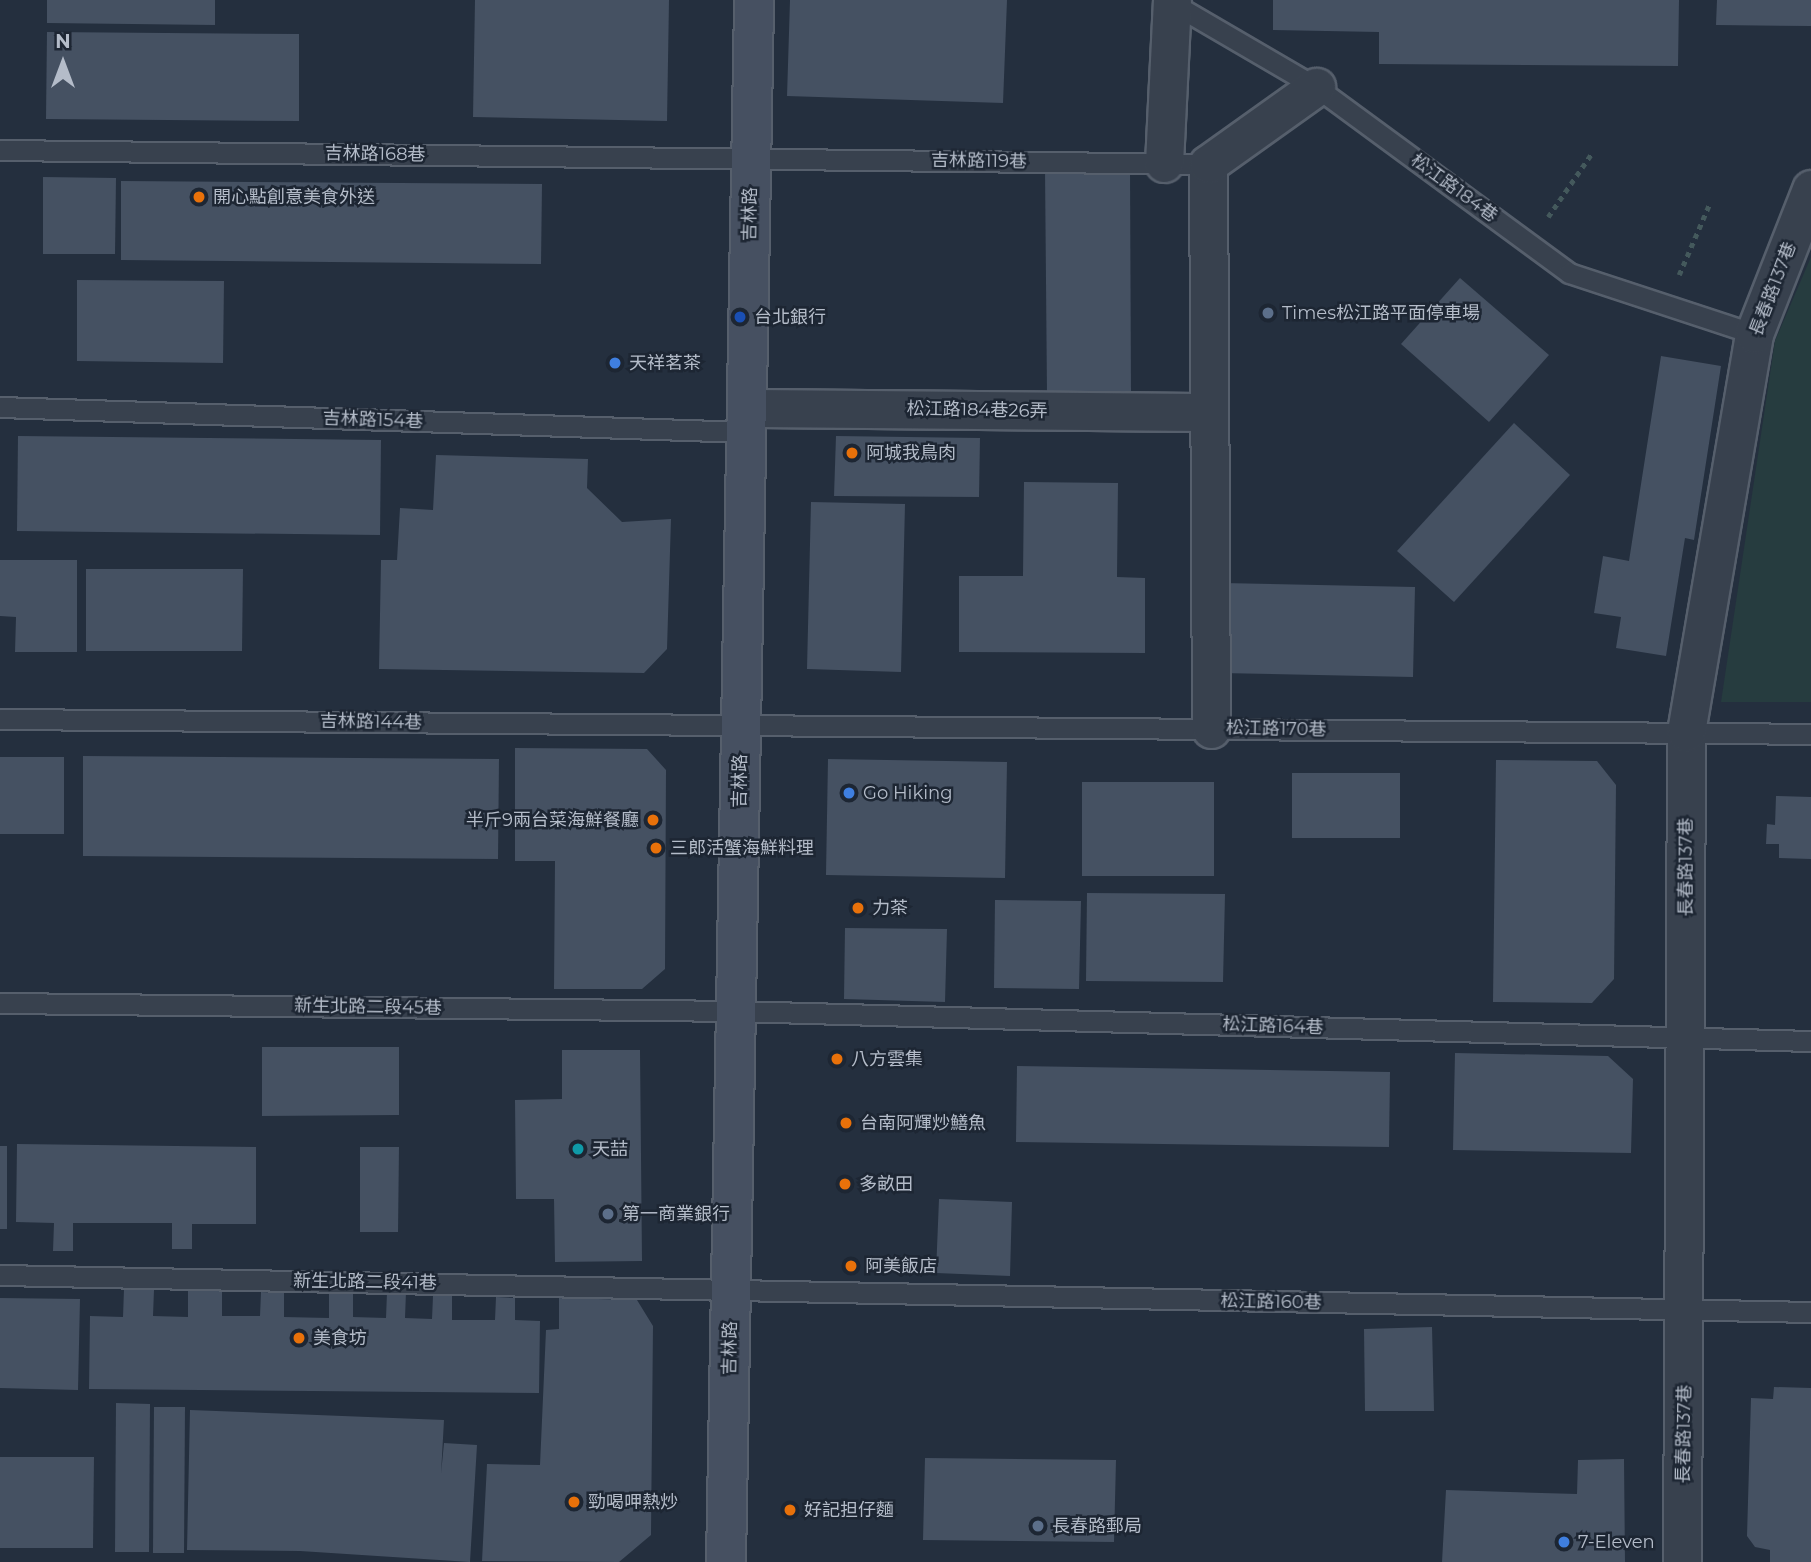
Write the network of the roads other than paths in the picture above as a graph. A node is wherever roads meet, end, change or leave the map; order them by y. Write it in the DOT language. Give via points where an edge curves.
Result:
graph roads {
  1 [pos="754,0"];
  2 [pos="1170,1"];
  3 [pos="1316,87"];
  4 [pos="0,150"];
  5 [pos="751,158"];
  6 [pos="1164,163"];
  7 [pos="1208,164"];
  8 [pos="1811,189"];
  9 [pos="1754,334"];
  10 [pos="0,407"];
  11 [pos="1208,412"];
  12 [pos="746,420"];
  13 [pos="0,719"];
  14 [pos="741,726"];
  15 [pos="1211,729"];
  16 [pos="1686,732"];
  17 [pos="1811,734"];
  18 [pos="0,1003"];
  19 [pos="736,1011"];
  20 [pos="1686,1038"];
  21 [pos="1811,1041"];
  22 [pos="0,1275"];
  23 [pos="731,1290"];
  24 [pos="1686,1311"];
  25 [pos="1811,1312"];
  26 [pos="726,1562"];
  27 [pos="1682,1562"];
  1 -- 5 [label="street, 吉林路"];
  2 -- 3 [label="lane, 松江路184巷"];
  2 -- 6 [label="street"];
  3 -- 7 [label="street"];
  3 -- 9 [label="lane, 松江路184巷" via="1569,273"];
  4 -- 5 [label="lane, 吉林路168巷"];
  5 -- 6 [label="lane, 吉林路119巷"];
  5 -- 12 [label="street, 吉林路"];
  6 -- 7 [label="lane, 吉林路119巷"];
  7 -- 11 [label="street"];
  8 -- 9 [label="street, 長春路137巷"];
  9 -- 16 [label="street, 長春路137巷"];
  10 -- 12 [label="lane, 吉林路154巷"];
  11 -- 12 [label="street, 松江路184巷26弄"];
  11 -- 15 [label="street"];
  12 -- 14 [label="street, 吉林路"];
  13 -- 14 [label="lane, 吉林路144巷"];
  14 -- 15 [label="lane, 松江路170巷"];
  14 -- 19 [label="street, 吉林路"];
  15 -- 16 [label="lane, 松江路170巷"];
  16 -- 17 [label="lane, 松江路170巷"];
  16 -- 20 [label="street, 長春路137巷"];
  18 -- 19 [label="lane, 新生北路二段45巷"];
  19 -- 20 [label="lane, 松江路164巷"];
  19 -- 23 [label="street, 吉林路"];
  20 -- 21 [label="lane, 松江路164巷"];
  20 -- 24 [label="street, 長春路137巷"];
  22 -- 23 [label="lane, 新生北路二段41巷"];
  23 -- 24 [label="lane, 松江路160巷"];
  23 -- 26 [label="street, 吉林路"];
  24 -- 25 [label="lane, 松江路160巷"];
  24 -- 27 [label="street, 長春路137巷"];
}
